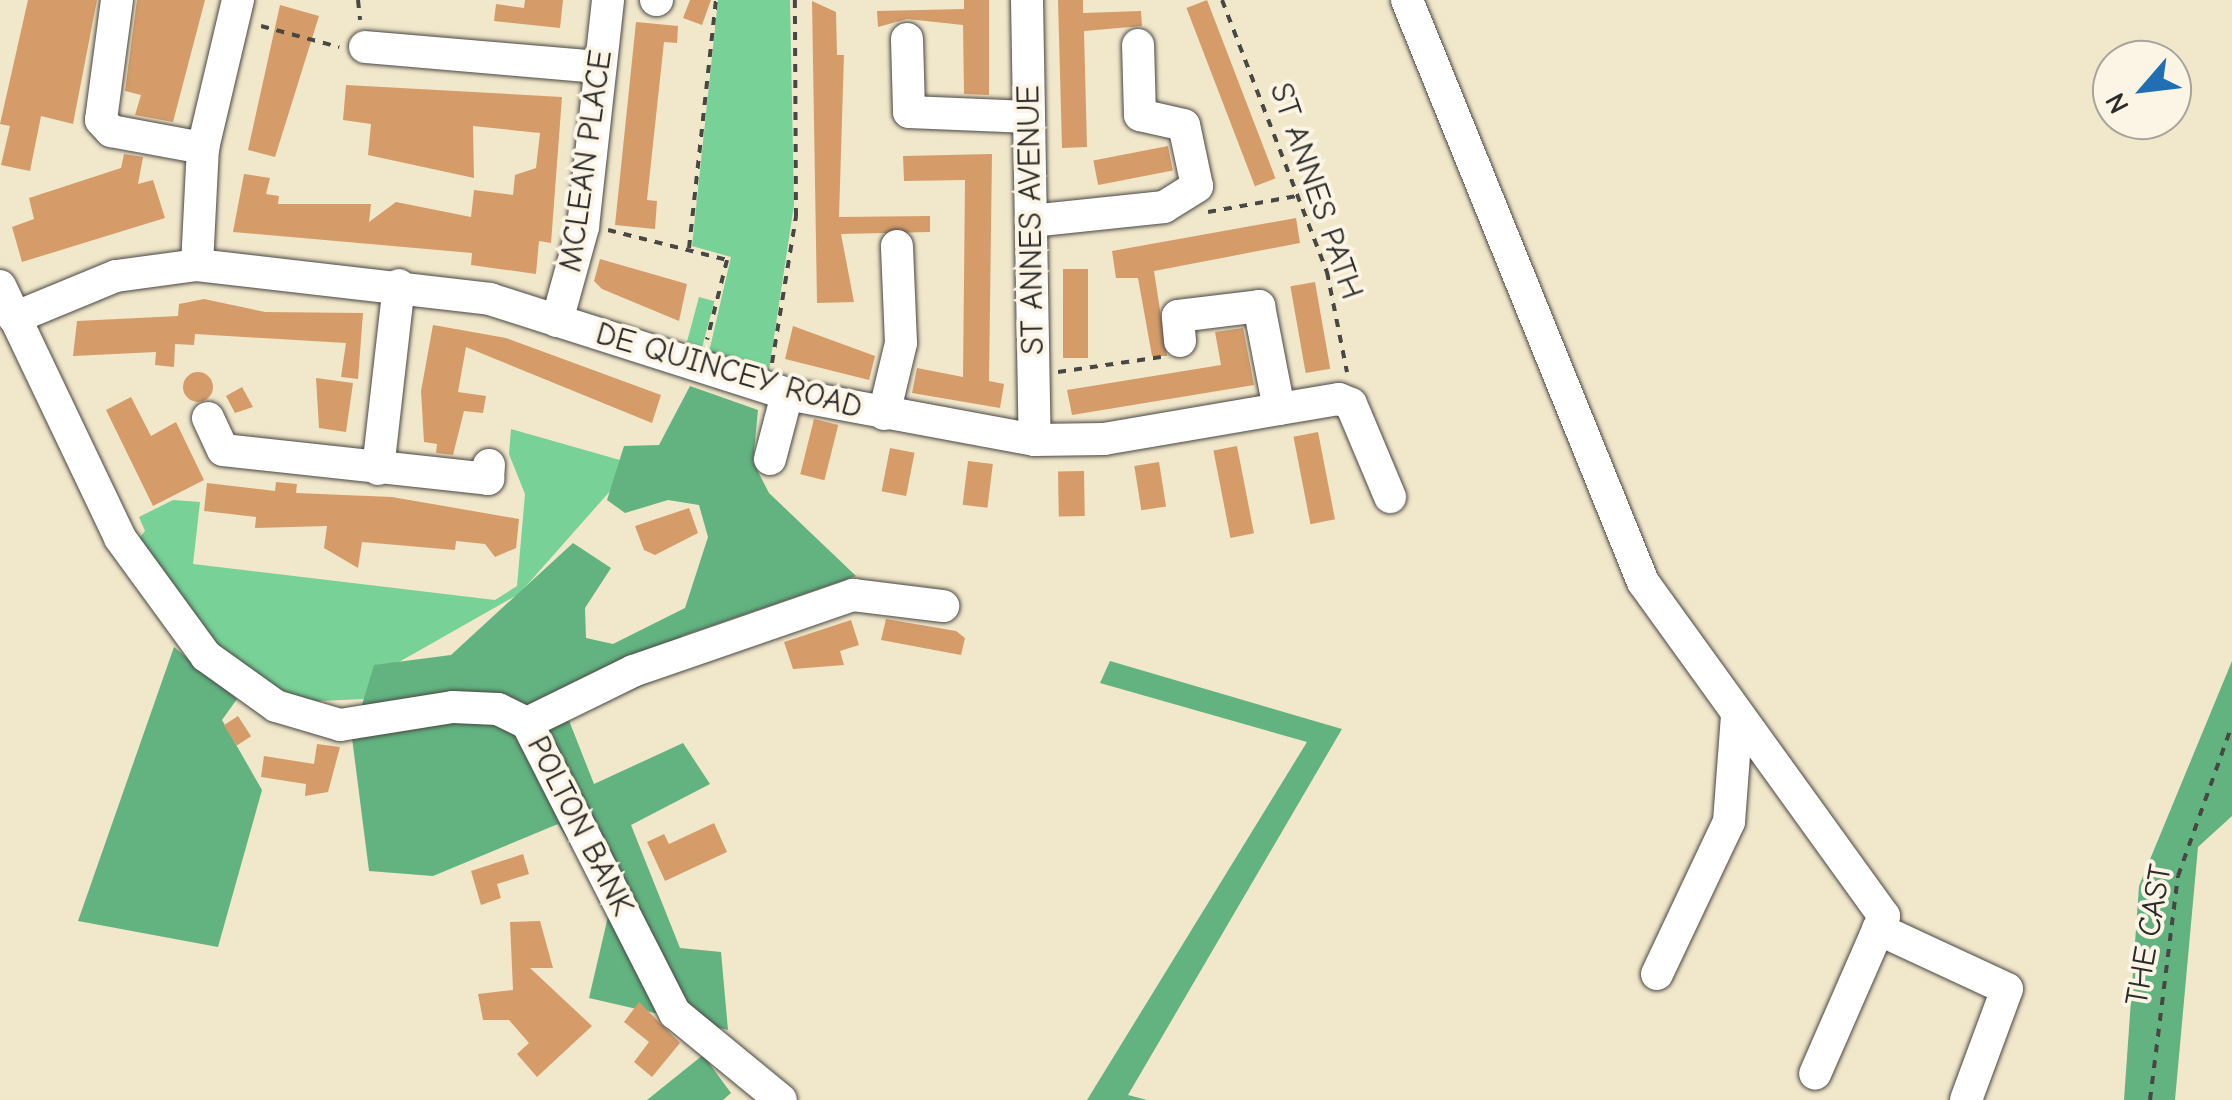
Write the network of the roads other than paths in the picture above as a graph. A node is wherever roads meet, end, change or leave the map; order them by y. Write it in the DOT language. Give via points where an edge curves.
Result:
graph roads {
  1 [pos="117,0"];
  2 [pos="608,0"];
  3 [pos="1027,0"];
  4 [pos="1407,0"];
  5 [pos="235,9"];
  6 [pos="907,39"];
  7 [pos="1138,45"];
  8 [pos="365,48"];
  9 [pos="600,67"];
  10 [pos="1029,116"];
  11 [pos="202,148"];
  12 [pos="1031,221"];
  13 [pos="897,246"];
  14 [pos="197,265"];
  15 [pos="400,285"];
  16 [pos="0,286"];
  17 [pos="14,318"];
  18 [pos="558,321"];
  19 [pos="1180,340"];
  20 [pos="778,390"];
  21 [pos="1279,409"];
  22 [pos="884,414"];
  23 [pos="208,418"];
  24 [pos="1035,440"];
  25 [pos="770,459"];
  26 [pos="489,465"];
  27 [pos="378,469"];
  28 [pos="1390,497"];
  29 [pos="942,606"];
  30 [pos="1737,715"];
  31 [pos="527,722"];
  32 [pos="1878,929"];
  33 [pos="1658,974"];
  34 [pos="1815,1074"];
  35 [pos="782,1100"];
  36 [pos="1966,1100"];
  1 -- 11 [label="street" via="101,120 111,131"];
  2 -- 9 [label="street, MCLEAN PLACE"];
  3 -- 10 [label="street, ST ANNES AVENUE"];
  4 -- 30 [label="street" via="1616,525 1643,582"];
  5 -- 11 [label="street"];
  6 -- 10 [label="street" via="909,112"];
  7 -- 12 [label="street" via="1140,115 1170,119 1192,136 1200,174 1182,202"];
  8 -- 9 [label="street"];
  9 -- 18 [label="street, MCLEAN PLACE" via="583,228"];
  10 -- 12 [label="street, ST ANNES AVENUE"];
  11 -- 14 [label="street"];
  12 -- 24 [label="street, ST ANNES AVENUE"];
  13 -- 22 [label="street" via="901,343"];
  14 -- 15 [label="street, DE QUINCEY ROAD"];
  14 -- 17 [label="street, DE QUINCEY ROAD" via="116,276"];
  15 -- 18 [label="street, DE QUINCEY ROAD"];
  15 -- 27 [label="street"];
  16 -- 17 [label="street, POLTON BANK"];
  17 -- 31 [label="street, POLTON BANK" via="146,582 242,684 340,725 452,707 498,709"];
  18 -- 20 [label="street, DE QUINCEY ROAD"];
  19 -- 21 [label="street" via="1178,316 1258,306"];
  20 -- 22 [label="street, DE QUINCEY ROAD"];
  20 -- 25 [label="street"];
  21 -- 24 [label="street, DE QUINCEY ROAD" via="1104,438"];
  21 -- 28 [label="street, DE QUINCEY ROAD" via="1338,398 1351,404"];
  22 -- 24 [label="street, DE QUINCEY ROAD"];
  23 -- 27 [label="street" via="223,450"];
  26 -- 27 [label="street" via="488,479"];
  29 -- 31 [label="street" via="853,595 633,671"];
  30 -- 32 [label="street" via="1884,916"];
  30 -- 33 [label="street" via="1730,822"];
  31 -- 35 [label="street, POLTON BANK" via="675,1013"];
  32 -- 34 [label="street"];
  32 -- 36 [label="street" via="2007,989"];
}
